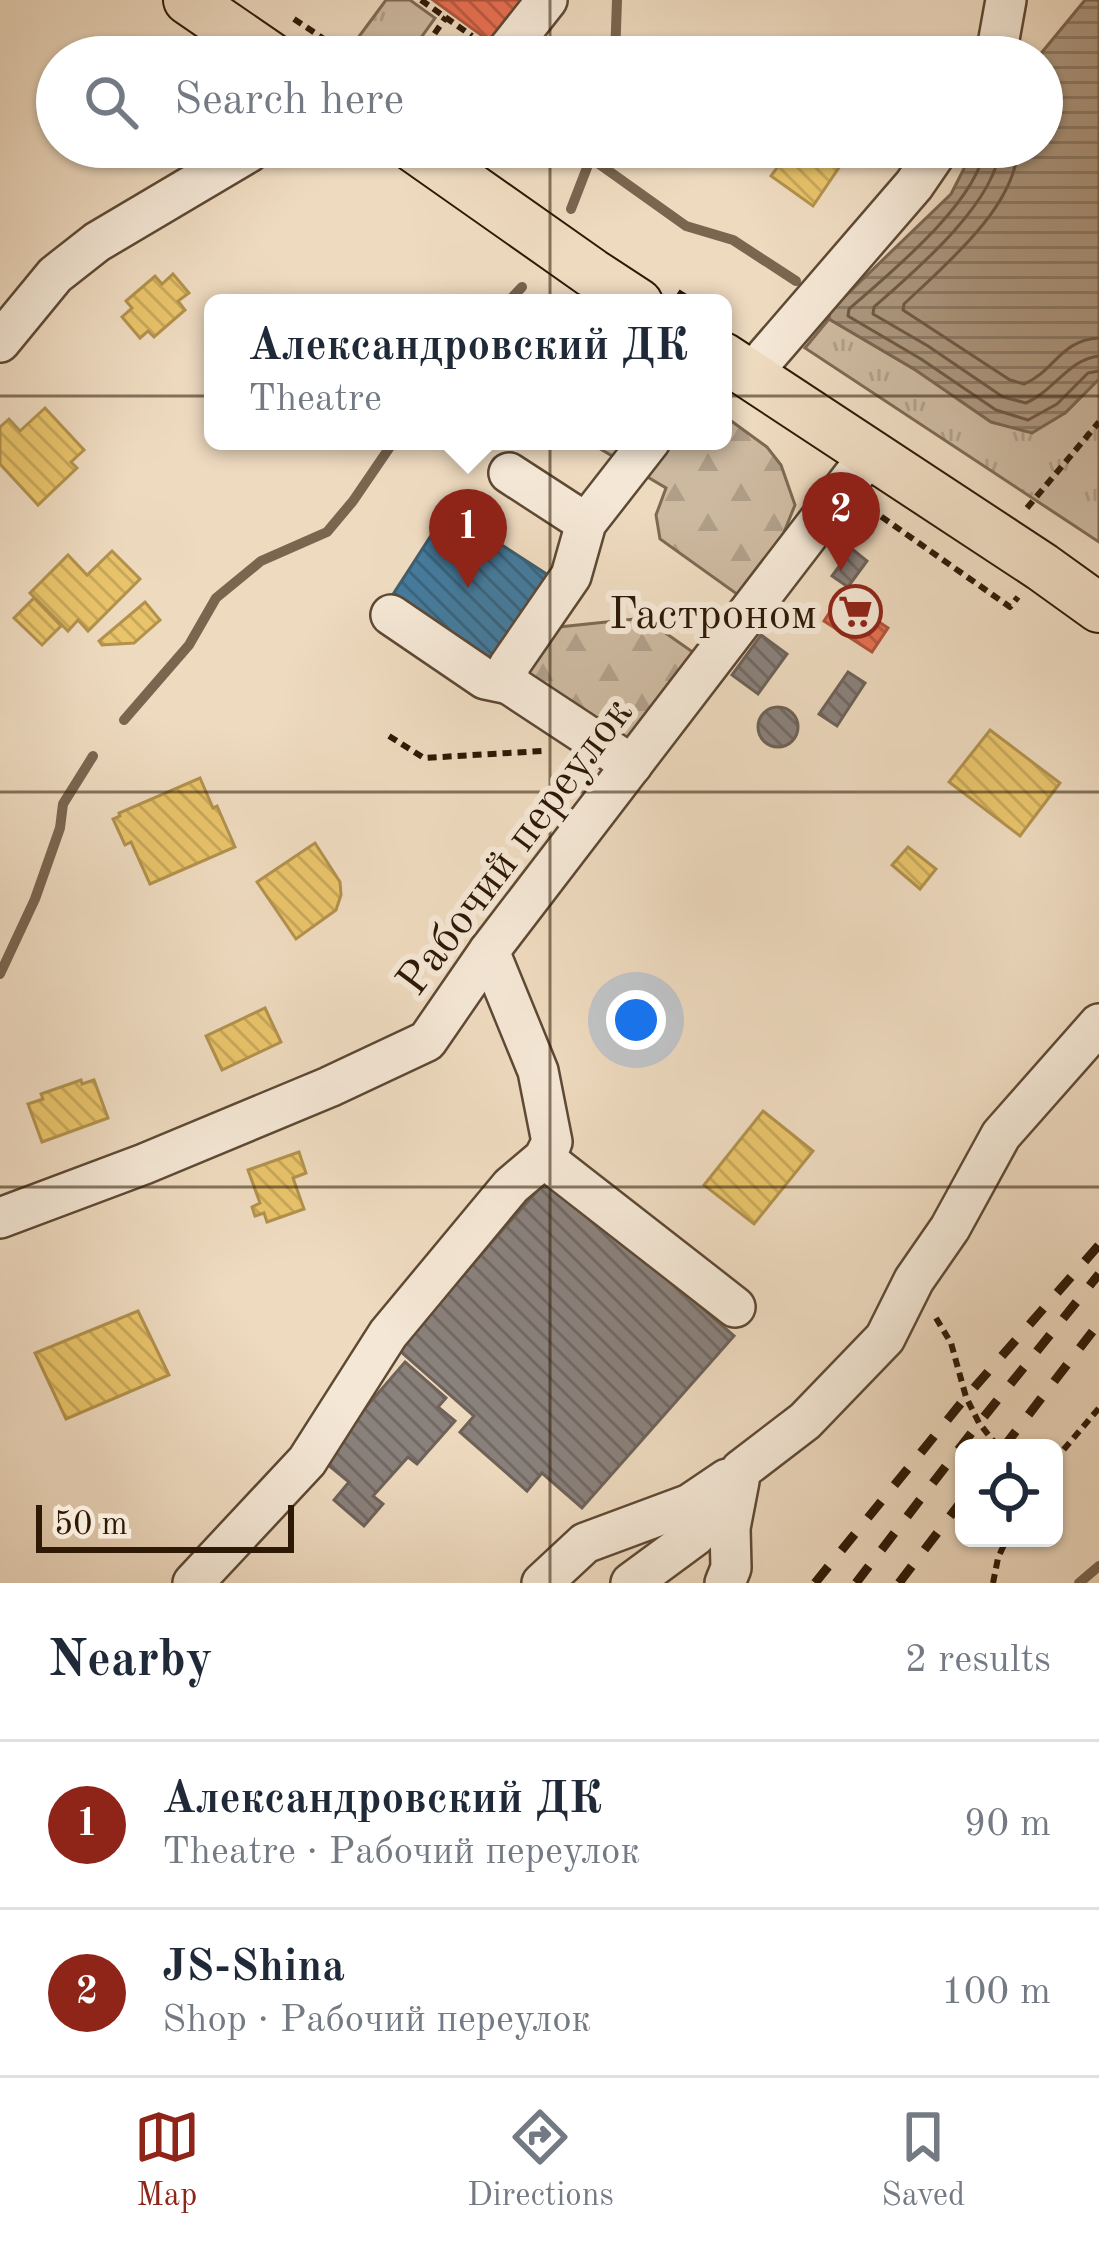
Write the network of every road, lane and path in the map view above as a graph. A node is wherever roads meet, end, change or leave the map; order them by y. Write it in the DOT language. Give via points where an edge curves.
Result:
graph roads {
  1 [pos="188,0"];
  2 [pos="421,0"];
  3 [pos="547,0"];
  4 [pos="1006,0"];
  5 [pos="446,17"];
  6 [pos="278,34"];
  7 [pos="433,36"];
  8 [pos="472,36"];
  9 [pos="503,36"];
  10 [pos="1000,36"];
  11 [pos="223,168"];
  12 [pos="450,168"];
  13 [pos="926,168"];
  14 [pos="624,294"];
  15 [pos="0,342"];
  16 [pos="736,366"];
  17 [pos="1099,422"];
  18 [pos="643,450"];
  19 [pos="870,454"];
  20 [pos="509,473"];
  21 [pos="1025,511"];
  22 [pos="874,513"];
  23 [pos="586,524"];
  24 [pos="1020,595"];
  25 [pos="1099,608"];
  26 [pos="391,615"];
  27 [pos="509,684"];
  28 [pos="389,736"];
  29 [pos="553,751"];
  30 [pos="632,766"];
  31 [pos="489,951"];
  32 [pos="1099,1024"];
  33 [pos="544,1158"];
  34 [pos="0,1219"];
  35 [pos="914,1280"];
  36 [pos="735,1307"];
  37 [pos="1099,1408"];
  38 [pos="992,1439"];
  39 [pos="1063,1450"];
  40 [pos="741,1470"];
  41 [pos="1003,1547"];
  42 [pos="193,1583"];
  43 [pos="542,1583"];
  44 [pos="631,1583"];
  45 [pos="725,1583"];
  46 [pos="993,1583"];
  1 -- 6 [label="main road"];
  2 -- 5 [label="path"];
  3 -- 9 [label="street"];
  4 -- 10 [label="street"];
  5 -- 7 [label="path"];
  5 -- 8 [label="path"];
  11 -- 15 [label="street" via="83,253"];
  12 -- 14 [label="main road"];
  13 -- 16 [label="street"];
  16 -- 19 [label="main road"];
  17 -- 21 [label="path"];
  18 -- 23 [label="street"];
  19 -- 25 [label="main road"];
  19 -- 30 [label="street, Рабочий переулок"];
  20 -- 23 [label="street"];
  22 -- 24 [label="path" via="1010,607"];
  23 -- 27 [label="street" via="571,575 509,666"];
  26 -- 27 [label="street" via="485,679"];
  27 -- 30 [label="street"];
  28 -- 29 [label="path" via="424,758"];
  30 -- 31 [label="street, Рабочий переулок"];
  31 -- 33 [label="street" via="538,1071 552,1142"];
  31 -- 34 [label="street, Рабочий переулок" via="428,1041"];
  32 -- 35 [label="street" via="1001,1135"];
  33 -- 36 [label="street"];
  33 -- 42 [label="street" via="511,1186 388,1334 307,1461"];
  35 -- 38 [label="path"];
  35 -- 40 [label="street" via="884,1338 805,1421"];
  37 -- 39 [label="path"];
  40 -- 43 [label="street" via="691,1504 585,1544"];
  40 -- 44 [label="street" via="696,1534"];
  40 -- 45 [label="street"];
  41 -- 46 [label="path"];
}
